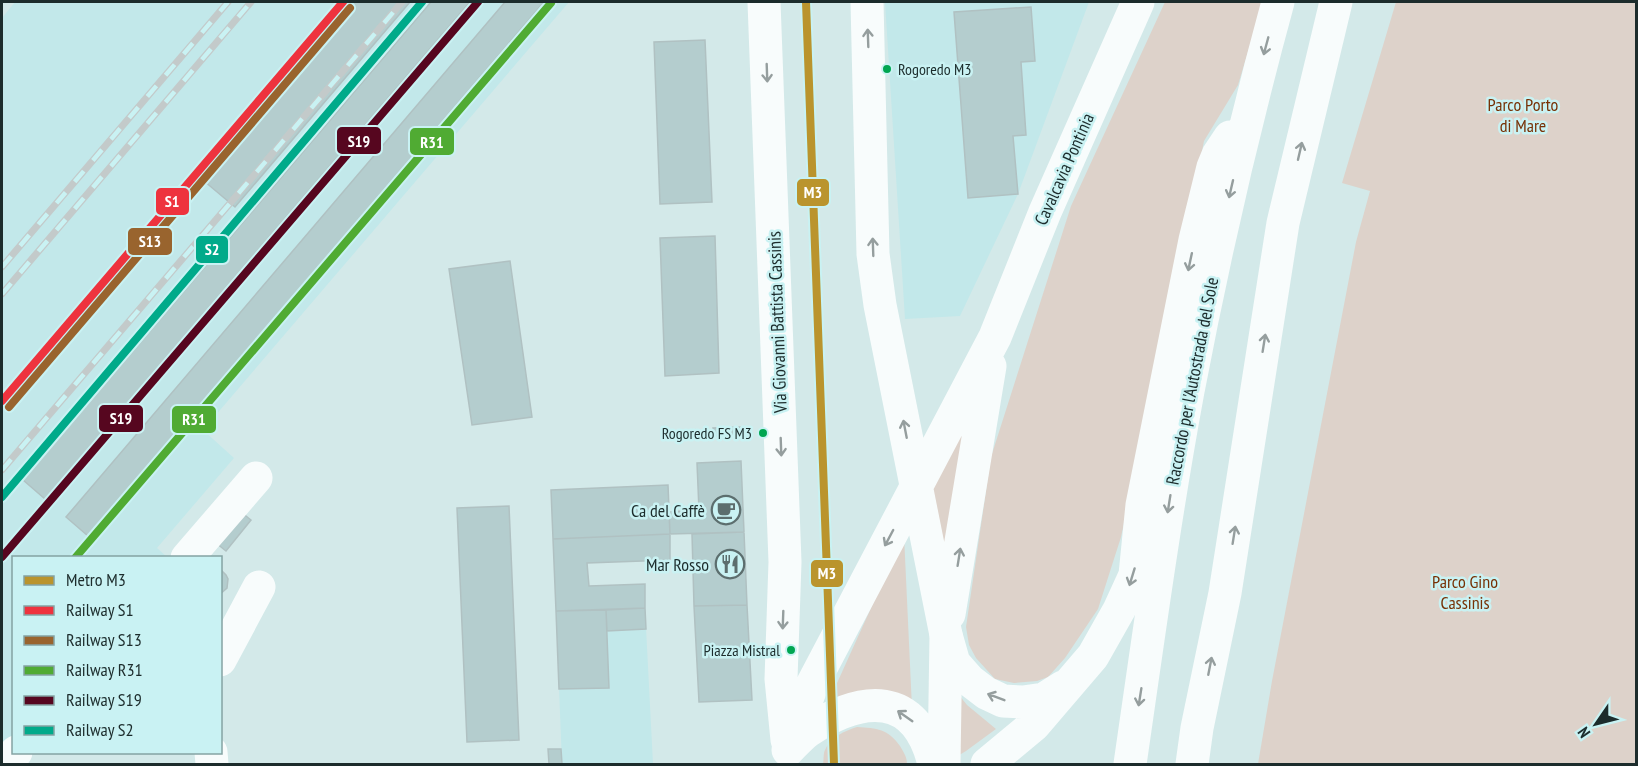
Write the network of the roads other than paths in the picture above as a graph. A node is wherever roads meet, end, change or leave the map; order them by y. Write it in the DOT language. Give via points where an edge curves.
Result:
graph roads {
  1 [pos="764,2"];
  2 [pos="867,2"];
  3 [pos="1137,2"];
  4 [pos="1278,2"];
  5 [pos="1336,2"];
  6 [pos="1254,91"];
  7 [pos="995,337"];
  8 [pos="256,478"];
  9 [pos="916,486"];
  10 [pos="189,556"];
  11 [pos="259,587"];
  12 [pos="946,635"];
  13 [pos="222,656"];
  14 [pos="1070,683"];
  15 [pos="788,757"];
  16 [pos="934,765"];
  17 [pos="944,765"];
  18 [pos="987,765"];
  19 [pos="1130,765"];
  20 [pos="1192,765"];
  1 -- 15 [label="main road, Via Giovanni Battista Cassinis, one-way" via="785,562 781,679"];
  9 -- 2 [label="main road, one-way" via="873,254"];
  3 -- 7 [label="main road, Cavalcavia Pontinia"];
  4 -- 6 [label="main road, Raccordo per l'Autostrada del Sole, one-way"];
  20 -- 5 [label="main road, one-way" via="1225,593 1283,222"];
  6 -- 14 [label="main road, one-way" via="1246,115 1218,155 1209,179 1144,494 1135,575 1107,634"];
  6 -- 19 [label="main road, Raccordo per l'Autostrada del Sole, one-way" via="1185,411"];
  7 -- 9 [label="main road, Cavalcavia Pontinia"];
  12 -- 7 [label="main road, Cavalcavia Pontinia, one-way"];
  8 -- 10 [label="main road"];
  9 -- 12 [label="main road"];
  9 -- 15 [label="main road, one-way" via="813,683"];
  11 -- 13 [label="main road"];
  14 -- 12 [label="main road, one-way" via="1044,699 1003,701 969,680 954,663"];
  12 -- 17 [label="main road"];
  14 -- 18 [label="main road" via="1034,724"];
  16 -- 15 [label="main road, one-way" via="916,724 888,706 873,705 841,713 807,732"];
}
